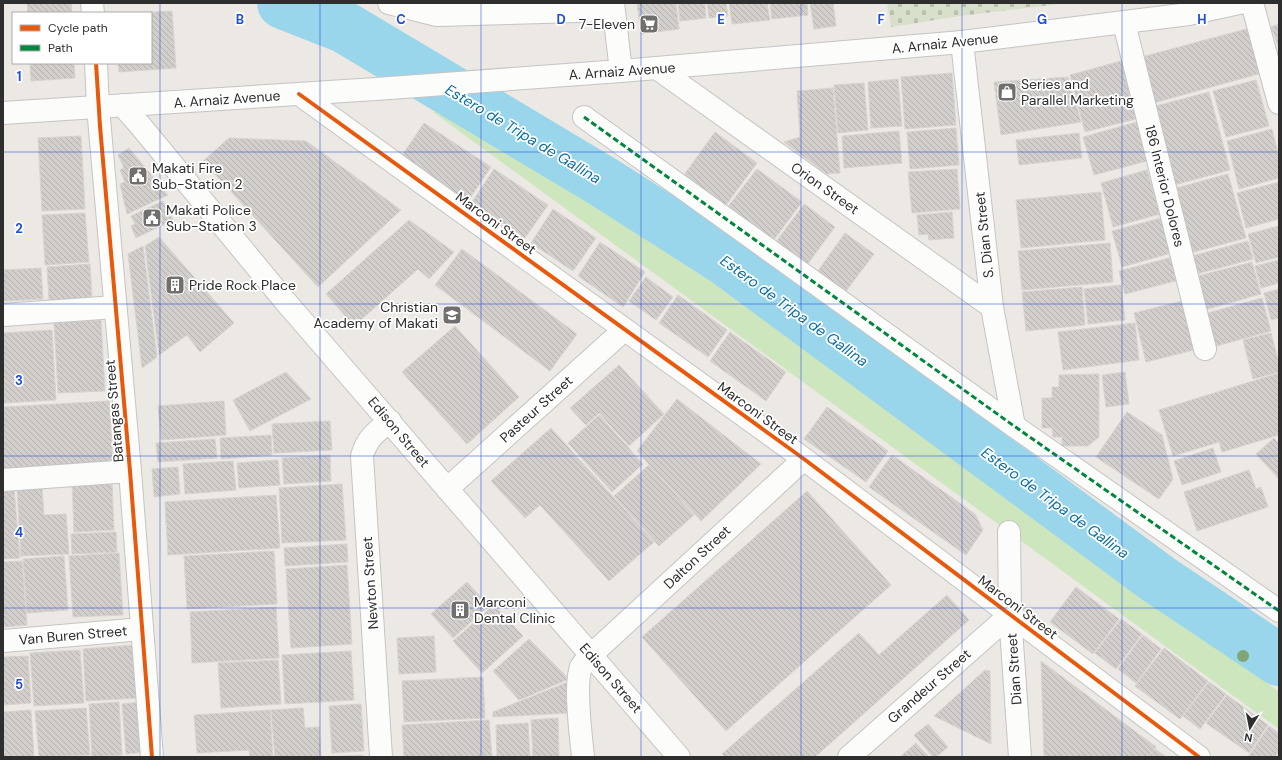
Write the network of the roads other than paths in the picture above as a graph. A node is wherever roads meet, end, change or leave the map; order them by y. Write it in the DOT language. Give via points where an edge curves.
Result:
graph roads {
  1 [pos="389,3"];
  2 [pos="1239,3"];
  3 [pos="1252,3"];
  4 [pos="613,6"];
  5 [pos="1124,23"];
  6 [pos="962,42"];
  7 [pos="96,64"];
  8 [pos="658,69"];
  9 [pos="621,71"];
  10 [pos="299,94"];
  11 [pos="1279,103"];
  12 [pos="122,105"];
  13 [pos="98,107"];
  14 [pos="3,113"];
  15 [pos="584,118"];
  16 [pos="115,307"];
  17 [pos="992,307"];
  18 [pos="3,315"];
  19 [pos="624,330"];
  20 [pos="1205,349"];
  21 [pos="390,421"];
  22 [pos="1014,426"];
  23 [pos="804,460"];
  24 [pos="130,471"];
  25 [pos="3,480"];
  26 [pos="447,489"];
  27 [pos="1009,532"];
  28 [pos="1279,612"];
  29 [pos="1010,615"];
  30 [pos="142,629"];
  31 [pos="3,641"];
  32 [pos="591,655"];
  33 [pos="152,757"];
  34 [pos="381,757"];
  35 [pos="583,757"];
  36 [pos="679,757"];
  37 [pos="849,757"];
  38 [pos="1020,757"];
  39 [pos="1199,757"];
  1 -- 4 [label="street" via="437,15"];
  2 -- 5 [label="street, A. Arnaiz Avenue" via="1189,14"];
  3 -- 11 [label="street"];
  4 -- 9 [label="street"];
  5 -- 6 [label="street, A. Arnaiz Avenue"];
  5 -- 20 [label="street, 186 Interior Dolores"];
  6 -- 8 [label="street, A. Arnaiz Avenue"];
  6 -- 17 [label="street, S. Dian Street"];
  7 -- 13 [label="street, Batangas Street"];
  8 -- 9 [label="street, A. Arnaiz Avenue"];
  8 -- 17 [label="street, Orion Street"];
  9 -- 10 [label="street, A. Arnaiz Avenue"];
  10 -- 12 [label="street, A. Arnaiz Avenue"];
  10 -- 19 [label="street, Marconi Street"];
  12 -- 13 [label="street, A. Arnaiz Avenue"];
  12 -- 21 [label="street, Edison Street" via="285,301"];
  13 -- 14 [label="street, A. Arnaiz Avenue"];
  13 -- 16 [label="street, Batangas Street"];
  15 -- 22 [label="street"];
  16 -- 18 [label="street"];
  16 -- 24 [label="street, Batangas Street"];
  17 -- 22 [label="street, S. Dian Street"];
  19 -- 23 [label="street, Marconi Street"];
  19 -- 26 [label="street, Pasteur Street"];
  21 -- 26 [label="street, Edison Street"];
  21 -- 34 [label="street, Newton Street" via="372,436 365,445 362,456"];
  22 -- 28 [label="street"];
  23 -- 29 [label="street, Marconi Street"];
  23 -- 32 [label="street, Dalton Street"];
  24 -- 25 [label="street"];
  24 -- 30 [label="street, Batangas Street"];
  26 -- 32 [label="street, Edison Street"];
  27 -- 29 [label="street, Dian Street"];
  29 -- 37 [label="street, Grandeur Street"];
  29 -- 38 [label="street, Dian Street"];
  29 -- 39 [label="street, Marconi Street"];
  30 -- 31 [label="street, Van Buren Street"];
  30 -- 33 [label="street, Batangas Street"];
  32 -- 35 [label="street, Dalton Street" via="582,667 578,680"];
  32 -- 36 [label="street, Edison Street"];
}
